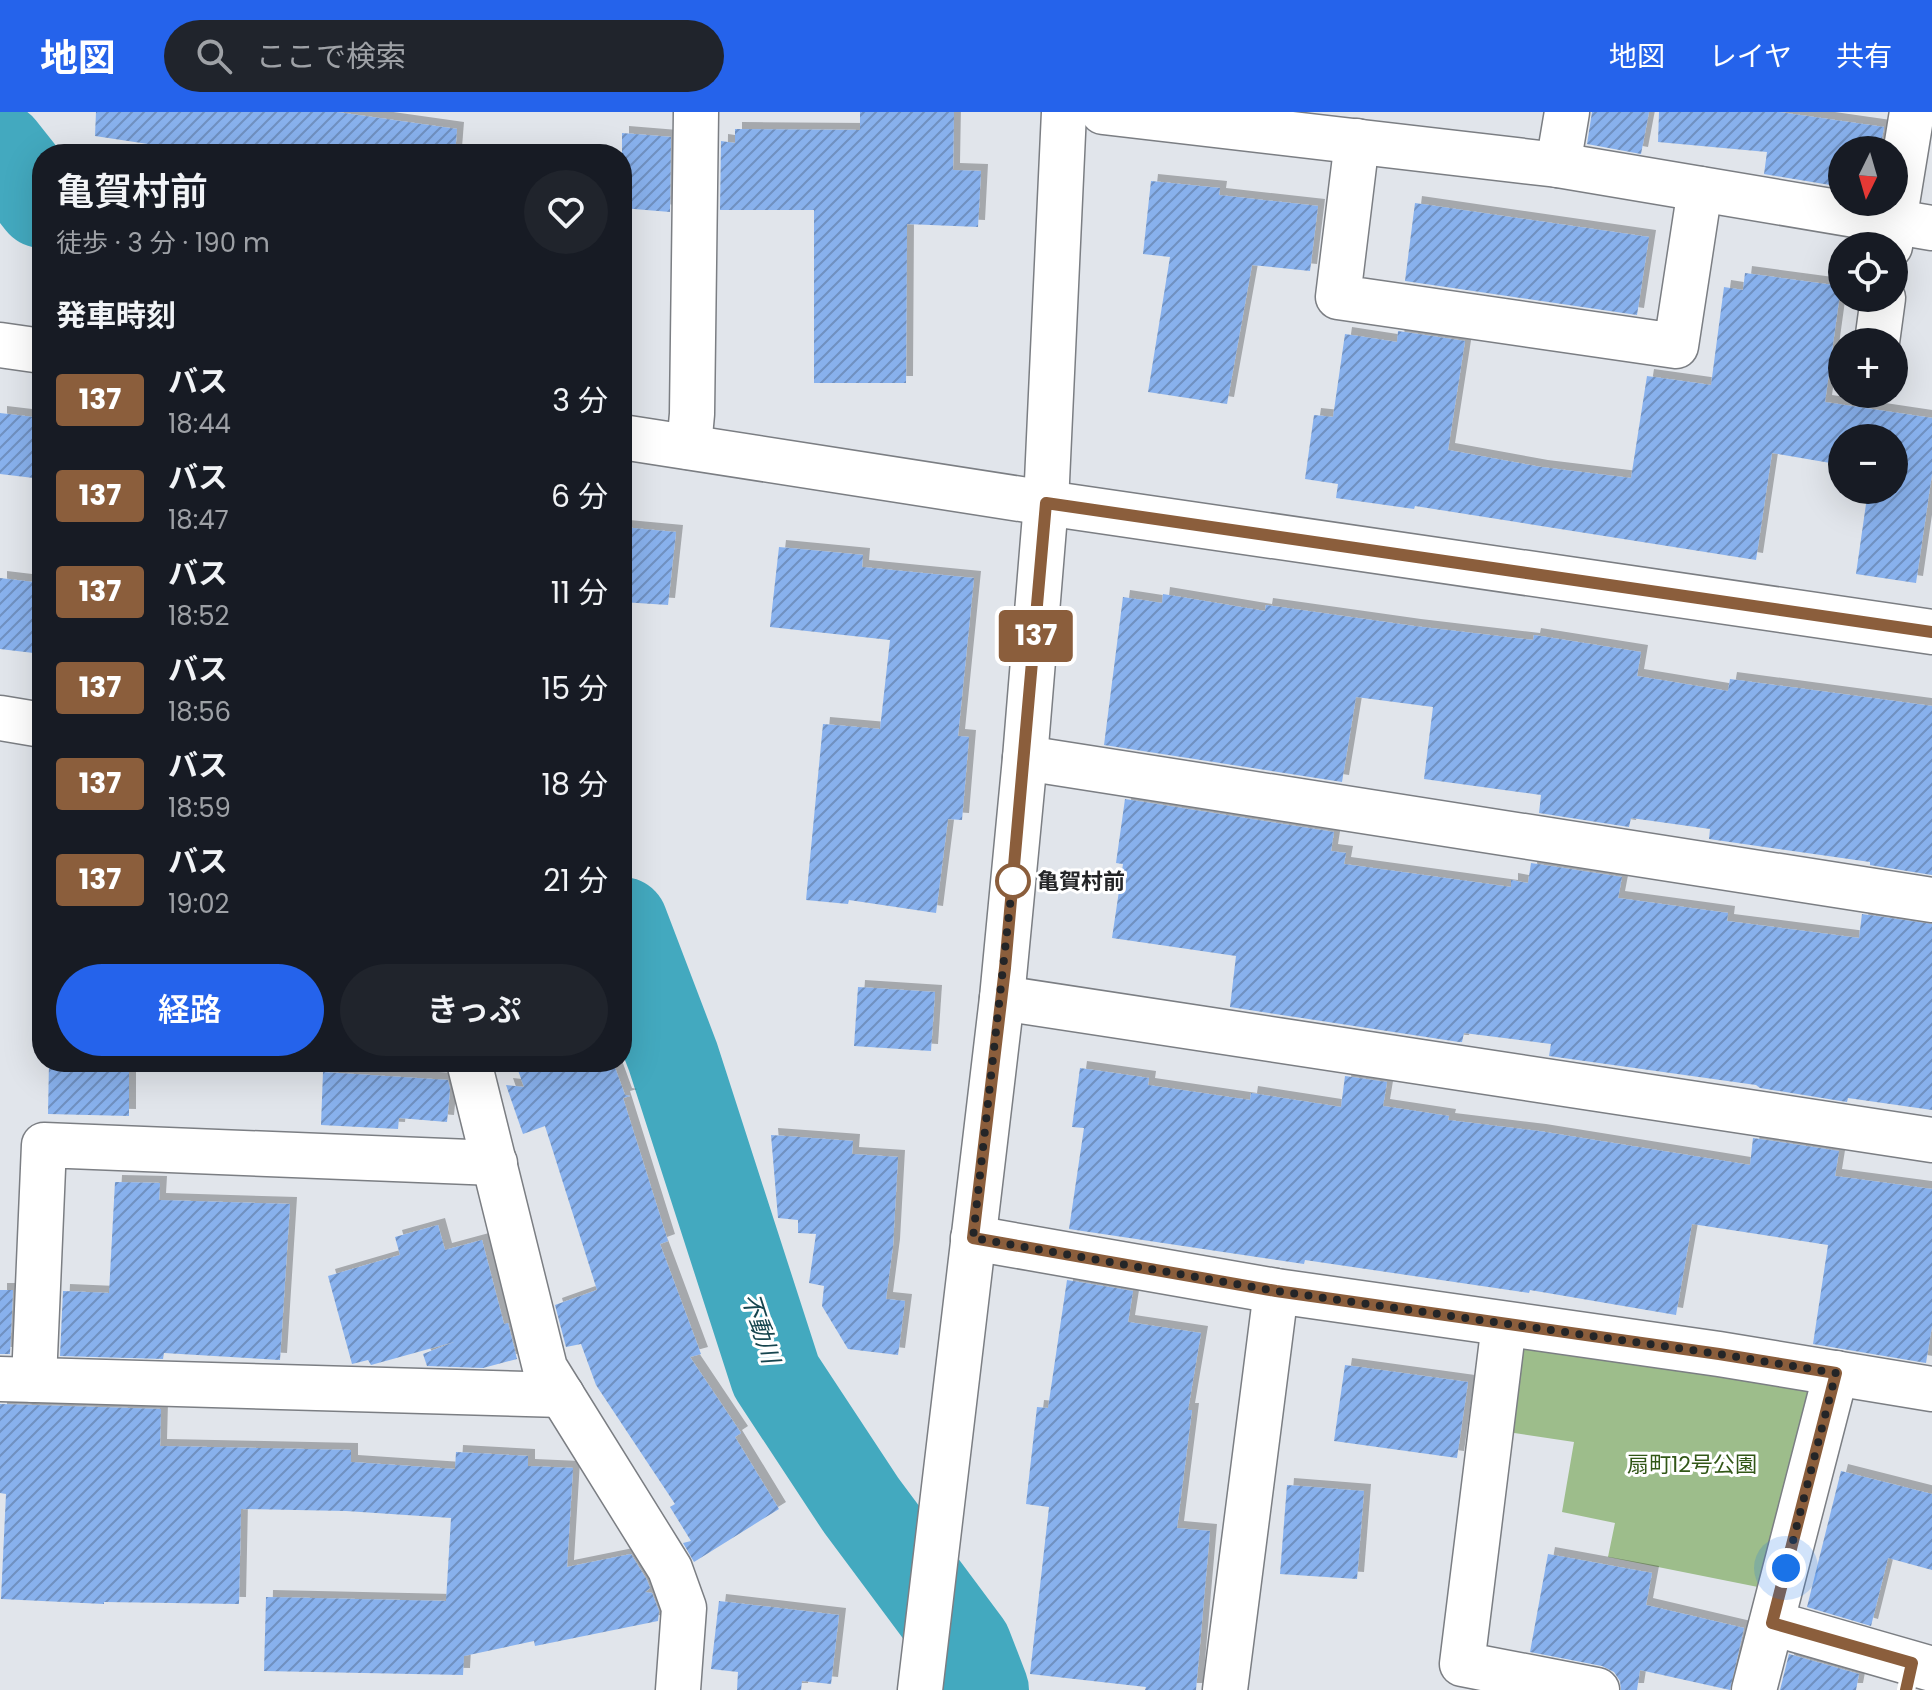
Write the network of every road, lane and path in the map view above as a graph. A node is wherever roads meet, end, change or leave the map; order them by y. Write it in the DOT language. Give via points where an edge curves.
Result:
graph roads {
  1 [pos="696,112"];
  2 [pos="1064,112"];
  3 [pos="1103,112"];
  4 [pos="1567,112"];
  5 [pos="1912,112"];
  6 [pos="1357,141"];
  7 [pos="1558,165"];
  8 [pos="1700,189"];
  9 [pos="1905,232"];
  10 [pos="0,345"];
  11 [pos="32,350"];
  12 [pos="632,438"];
  13 [pos="689,447"];
  14 [pos="1046,503"];
  15 [pos="1932,632"];
  16 [pos="0,718"];
  17 [pos="32,723"];
  18 [pos="1025,758"];
  19 [pos="1932,900"];
  20 [pos="1002,998"];
  21 [pos="472,1072"];
  22 [pos="1932,1140"];
  23 [pos="495,1163"];
  24 [pos="973,1238"];
  25 [pos="1276,1291"];
  26 [pos="1504,1324"];
  27 [pos="1836,1373"];
  28 [pos="17,1379"];
  29 [pos="1932,1389"];
  30 [pos="562,1395"];
  31 [pos="1772,1623"];
  32 [pos="1917,1674"];
  33 [pos="678,1690"];
  34 [pos="920,1690"];
  35 [pos="1225,1690"];
  36 [pos="1597,1690"];
  37 [pos="1754,1690"];
  1 -- 13 [label="street"];
  2 -- 14 [label="street"];
  3 -- 6 [label="street"];
  4 -- 7 [label="street"];
  5 -- 9 [label="street"];
  6 -- 7 [label="street"];
  6 -- 8 [label="street" via="1338,297 1676,346"];
  7 -- 8 [label="street"];
  8 -- 9 [label="street"];
  10 -- 11 [label="street"];
  12 -- 13 [label="street"];
  13 -- 14 [label="street"];
  14 -- 15 [label="street"];
  14 -- 18 [label="street"];
  16 -- 17 [label="street"];
  18 -- 19 [label="street"];
  18 -- 20 [label="street"];
  20 -- 22 [label="street"];
  20 -- 24 [label="street"];
  21 -- 23 [label="street"];
  23 -- 28 [label="street" via="44,1145"];
  23 -- 30 [label="street" via="545,1368"];
  24 -- 25 [label="street"];
  24 -- 34 [label="street"];
  25 -- 26 [label="street"];
  25 -- 35 [label="street"];
  26 -- 27 [label="street"];
  26 -- 36 [label="street" via="1462,1664"];
  27 -- 29 [label="street"];
  27 -- 31 [label="street"];
  28 -- 30 [label="street"];
  30 -- 33 [label="street" via="670,1569 684,1608"];
  31 -- 32 [label="street"];
  31 -- 37 [label="street"];
}
